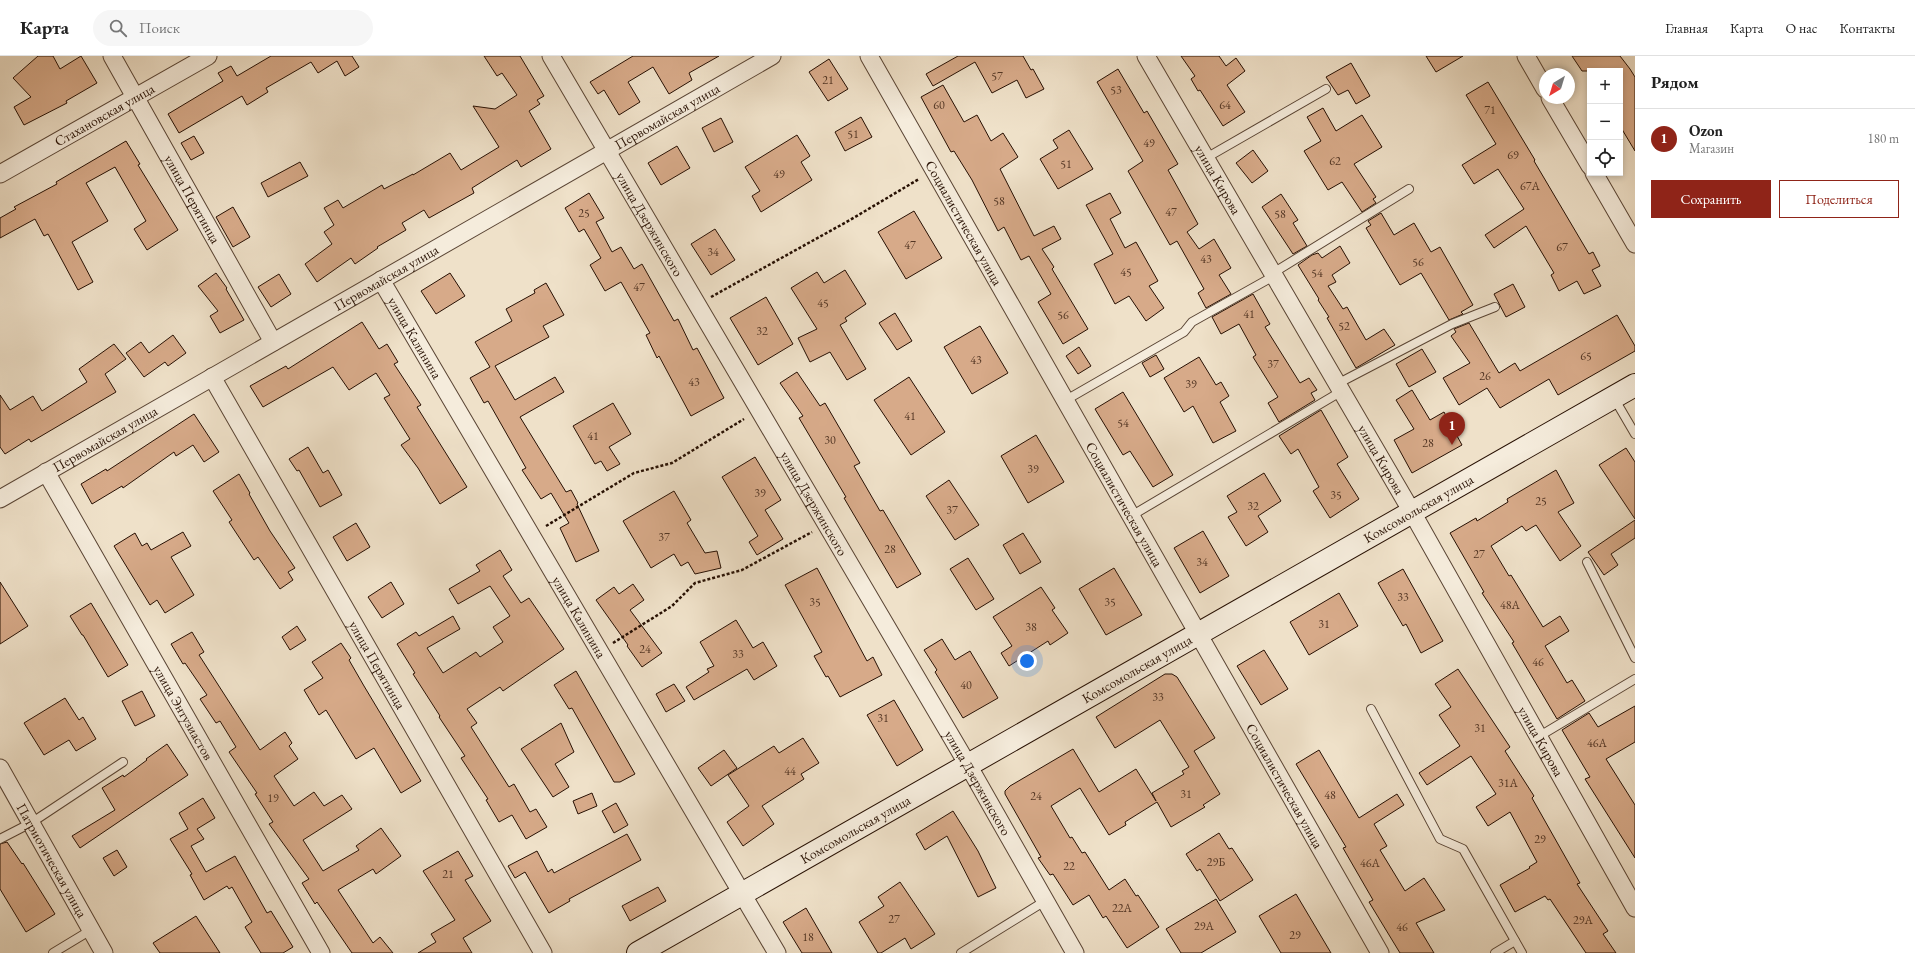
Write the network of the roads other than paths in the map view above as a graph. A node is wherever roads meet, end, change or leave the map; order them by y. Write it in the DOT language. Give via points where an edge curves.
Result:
graph roads {
  1 [pos="112,56"];
  2 [pos="208,56"];
  3 [pos="551,56"];
  4 [pos="772,56"];
  5 [pos="869,56"];
  6 [pos="1146,56"];
  7 [pos="1526,56"];
  8 [pos="1539,79"];
  9 [pos="1326,90"];
  10 [pos="136,97"];
  11 [pos="1554,104"];
  12 [pos="606,151"];
  13 [pos="1206,158"];
  14 [pos="1587,161"];
  15 [pos="0,174"];
  16 [pos="1596,176"];
  17 [pos="1410,189"];
  18 [pos="1635,244"];
  19 [pos="1274,274"];
  20 [pos="381,280"];
  21 [pos="1495,307"];
  22 [pos="273,342"];
  23 [pos="212,377"];
  24 [pos="1635,385"];
  25 [pos="1339,388"];
  26 [pos="1614,397"];
  27 [pos="1066,400"];
  28 [pos="1635,434"];
  29 [pos="46,472"];
  30 [pos="0,499"];
  31 [pos="1412,512"];
  32 [pos="1131,516"];
  33 [pos="1587,562"];
  34 [pos="1199,633"];
  35 [pos="1635,658"];
  36 [pos="1635,679"];
  37 [pos="1371,709"];
  38 [pos="1538,737"];
  39 [pos="123,762"];
  40 [pos="968,765"];
  41 [pos="0,768"];
  42 [pos="31,823"];
  43 [pos="0,840"];
  44 [pos="741,894"];
  45 [pos="1045,901"];
  46 [pos="1635,908"];
  47 [pos="91,930"];
  48 [pos="1515,941"];
  49 [pos="53,953"];
  50 [pos="104,953"];
  51 [pos="321,953"];
  52 [pos="543,953"];
  53 [pos="638,953"];
  54 [pos="777,953"];
  55 [pos="961,953"];
  56 [pos="1075,953"];
  57 [pos="1380,953"];
  58 [pos="1495,953"];
  59 [pos="1522,953"];
  1 -- 10 [label="street, улица Перятинца"];
  2 -- 10 [label="street, Стахановская улица"];
  3 -- 12 [label="street, улица Дзержинского"];
  4 -- 12 [label="street, Первомайская улица"];
  5 -- 27 [label="street, Социалистическая улица"];
  6 -- 13 [label="street, улица Кирова"];
  7 -- 8 [label="street"];
  9 -- 13 [label="lane"];
  10 -- 15 [label="street, Стахановская улица"];
  10 -- 22 [label="street, улица Перятинца"];
  11 -- 14 [label="street"];
  12 -- 20 [label="street, Первомайская улица"];
  12 -- 40 [label="street, улица Дзержинского"];
  13 -- 19 [label="street, улица Кирова"];
  16 -- 18 [label="street"];
  17 -- 19 [label="lane"];
  19 -- 25 [label="street, улица Кирова"];
  19 -- 27 [label="lane" via="1192,322 1184,332"];
  20 -- 22 [label="street, Первомайская улица"];
  20 -- 44 [label="street, улица Калинина"];
  21 -- 25 [label="lane" via="1452,324"];
  22 -- 23 [label="street, Первомайская улица"];
  23 -- 29 [label="street, Первомайская улица"];
  23 -- 52 [label="street, улица Перятинца"];
  24 -- 26 [label="main road, Комсомольская улица"];
  25 -- 31 [label="street, улица Кирова"];
  25 -- 32 [label="lane"];
  26 -- 28 [label="lane"];
  26 -- 31 [label="main road, Комсомольская улица"];
  27 -- 32 [label="street, Социалистическая улица"];
  29 -- 30 [label="street, Первомайская улица"];
  29 -- 51 [label="street, улица Энтузиастов"];
  31 -- 34 [label="main road, Комсомольская улица"];
  31 -- 38 [label="street, улица Кирова"];
  32 -- 34 [label="street, Социалистическая улица"];
  33 -- 35 [label="lane"];
  34 -- 40 [label="main road, Комсомольская улица"];
  34 -- 57 [label="street, Социалистическая улица"];
  36 -- 38 [label="lane"];
  37 -- 48 [label="lane" via="1440,839 1463,849"];
  38 -- 46 [label="street, улица Кирова"];
  39 -- 42 [label="lane"];
  40 -- 44 [label="main road, Комсомольская улица"];
  40 -- 45 [label="street, улица Дзержинского"];
  41 -- 42 [label="street, Патриотическая улица"];
  42 -- 43 [label="lane"];
  42 -- 47 [label="street, Патриотическая улица"];
  44 -- 53 [label="main road, Комсомольская улица"];
  44 -- 54 [label="street, улица Калинина"];
  45 -- 55 [label="lane"];
  45 -- 56 [label="street, улица Дзержинского"];
  47 -- 49 [label="lane"];
  47 -- 50 [label="street, Патриотическая улица"];
  48 -- 58 [label="lane"];
  48 -- 59 [label="lane"];
}
